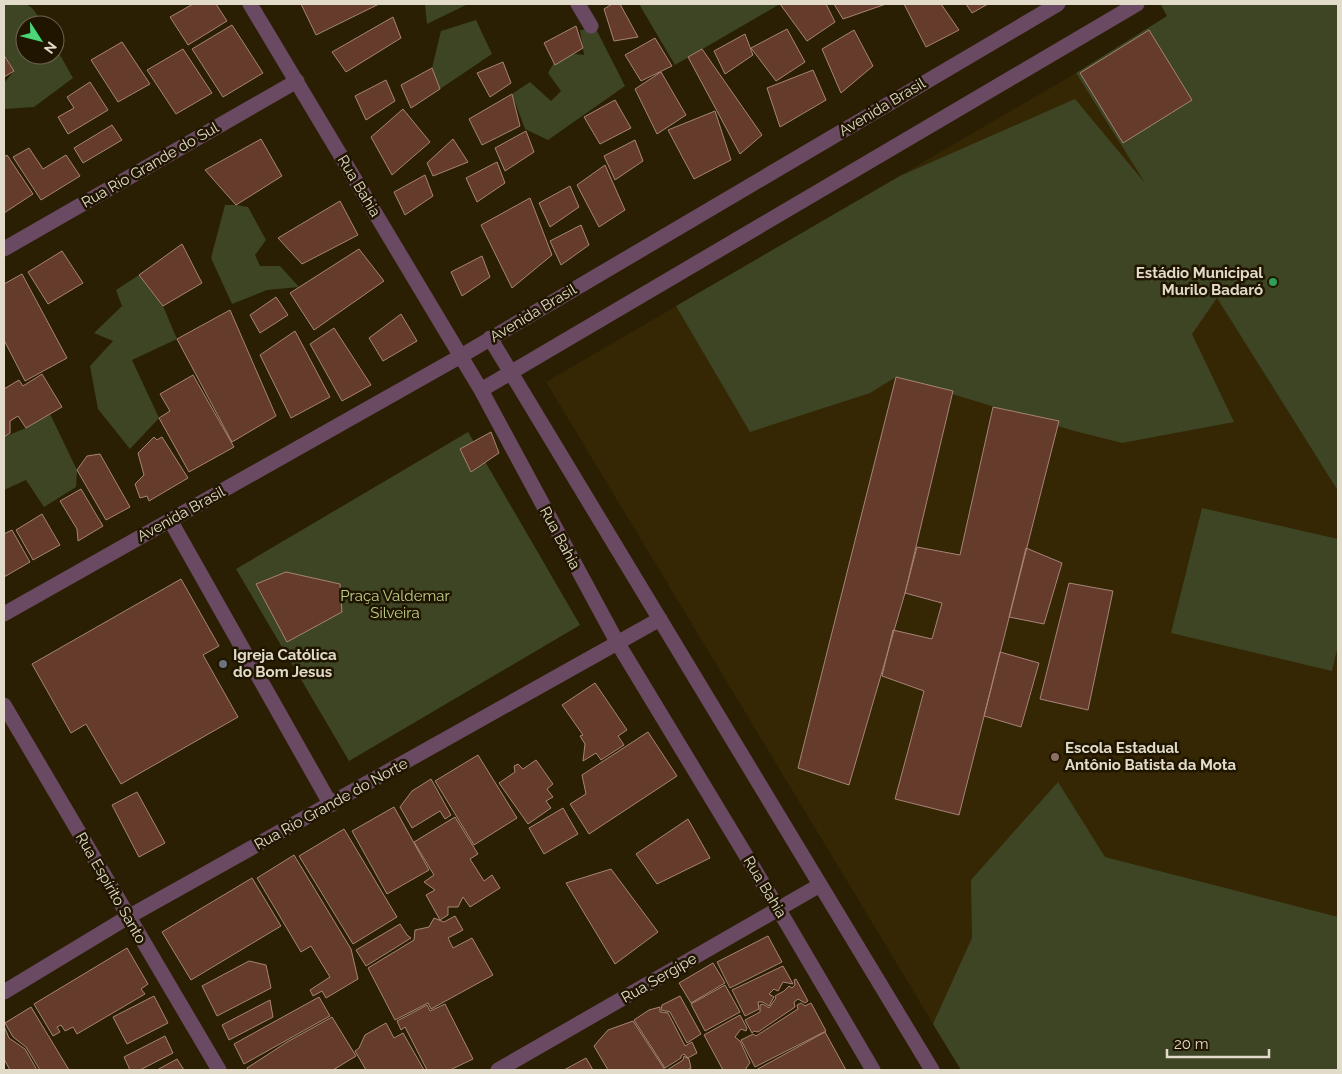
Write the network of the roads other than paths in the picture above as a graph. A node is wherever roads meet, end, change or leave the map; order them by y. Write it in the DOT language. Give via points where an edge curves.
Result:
graph roads {
  1 [pos="250,4"];
  2 [pos="578,4"];
  3 [pos="1058,4"];
  4 [pos="1137,4"];
  5 [pos="590,26"];
  6 [pos="297,81"];
  7 [pos="4,249"];
  8 [pos="490,338"];
  9 [pos="461,356"];
  10 [pos="510,373"];
  11 [pos="481,390"];
  12 [pos="170,520"];
  13 [pos="4,614"];
  14 [pos="660,618"];
  15 [pos="617,642"];
  16 [pos="4,705"];
  17 [pos="330,805"];
  18 [pos="820,884"];
  19 [pos="778,910"];
  20 [pos="128,917"];
  21 [pos="4,992"];
  22 [pos="219,1070"];
  23 [pos="498,1070"];
  24 [pos="873,1070"];
  25 [pos="932,1070"];
  1 -- 6 [label="street, Rua Bahia"];
  2 -- 5 [label="street"];
  3 -- 8 [label="street, Avenida Brasil"];
  4 -- 10 [label="street"];
  6 -- 7 [label="street, Rua Rio Grande do Sul"];
  6 -- 9 [label="street, Rua Bahia"];
  8 -- 9 [label="street, Avenida Brasil"];
  8 -- 10 [label="street"];
  9 -- 11 [label="street, Rua Bahia"];
  9 -- 12 [label="street, Avenida Brasil"];
  10 -- 11 [label="street"];
  10 -- 14 [label="street"];
  11 -- 15 [label="street, Rua Bahia"];
  12 -- 13 [label="street, Avenida Brasil"];
  12 -- 17 [label="street"];
  14 -- 15 [label="street, Rua Rio Grande do Norte"];
  14 -- 18 [label="street"];
  15 -- 17 [label="street, Rua Rio Grande do Norte"];
  15 -- 19 [label="street, Rua Bahia"];
  16 -- 20 [label="street, Rua Espírito Santo"];
  17 -- 20 [label="street, Rua Rio Grande do Norte"];
  18 -- 19 [label="street, Rua Sergipe"];
  18 -- 25 [label="street"];
  19 -- 23 [label="street, Rua Sergipe"];
  19 -- 24 [label="street, Rua Bahia"];
  20 -- 21 [label="street, Rua Rio Grande do Norte"];
  20 -- 22 [label="street, Rua Espírito Santo"];
}
